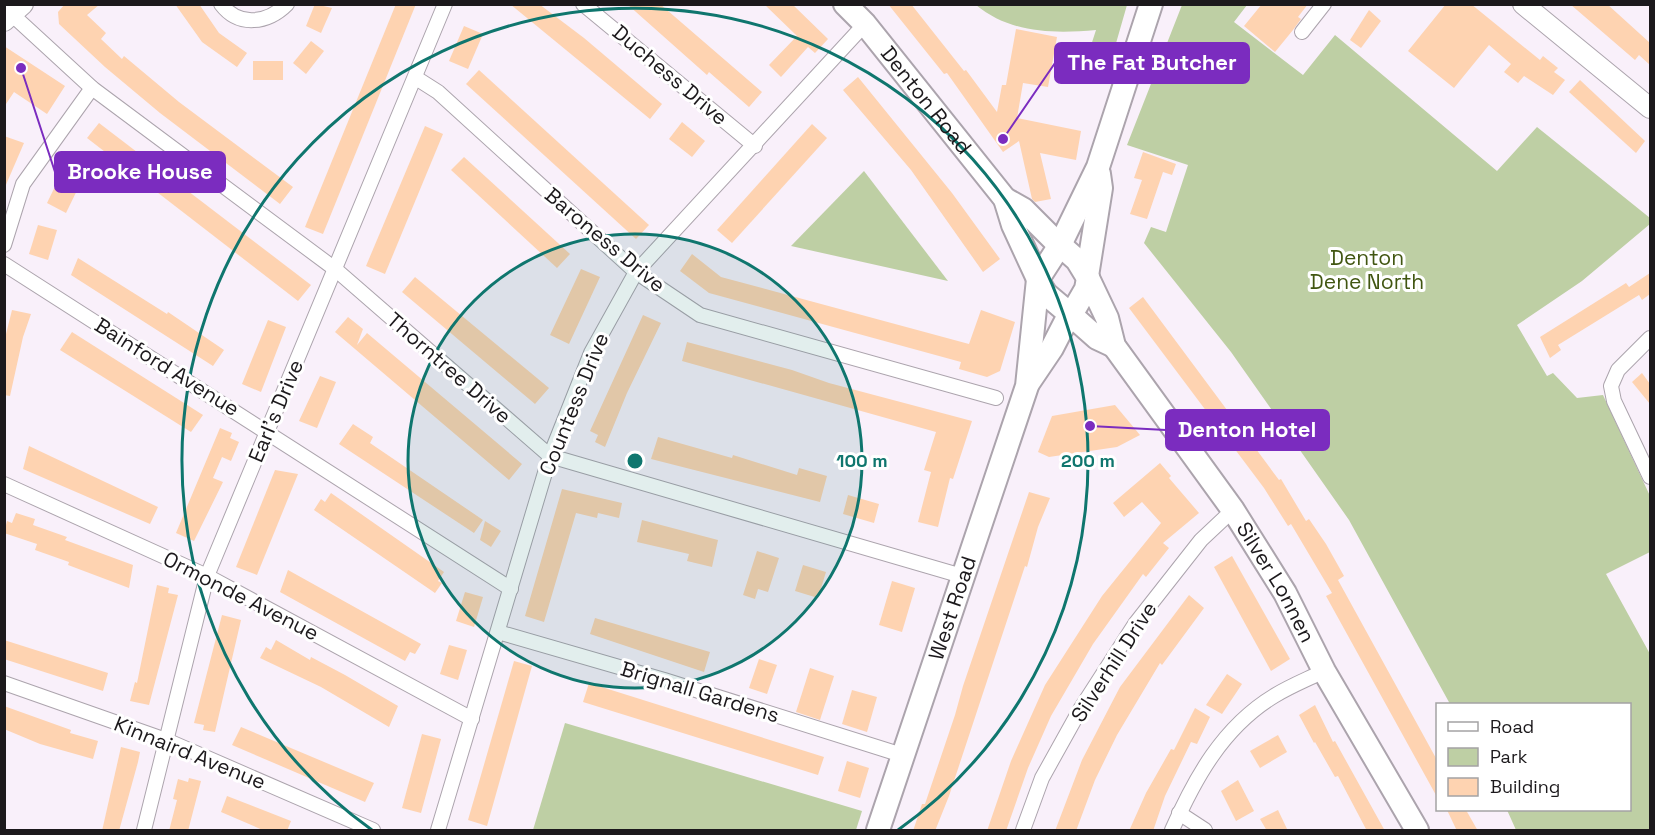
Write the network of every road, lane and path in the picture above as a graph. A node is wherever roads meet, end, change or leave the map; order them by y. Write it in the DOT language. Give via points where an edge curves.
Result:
graph roads {
  1 [pos="221,4"];
  2 [pos="287,4"];
  3 [pos="446,4"];
  4 [pos="583,4"];
  5 [pos="845,4"];
  6 [pos="1152,4"];
  7 [pos="1324,4"];
  8 [pos="1523,4"];
  9 [pos="11,12"];
  10 [pos="865,24"];
  11 [pos="1302,32"];
  12 [pos="416,78"];
  13 [pos="92,88"];
  14 [pos="1650,108"];
  15 [pos="755,146"];
  16 [pos="1005,199"];
  17 [pos="1084,216"];
  18 [pos="1033,219"];
  19 [pos="1019,238"];
  20 [pos="4,245"];
  21 [pos="1060,245"];
  22 [pos="4,264"];
  23 [pos="335,269"];
  24 [pos="636,272"];
  25 [pos="1088,277"];
  26 [pos="1038,280"];
  27 [pos="1070,315"];
  28 [pos="1106,334"];
  29 [pos="1650,338"];
  30 [pos="1042,347"];
  31 [pos="996,399"];
  32 [pos="267,431"];
  33 [pos="550,456"];
  34 [pos="1650,477"];
  35 [pos="4,484"];
  36 [pos="1233,510"];
  37 [pos="207,576"];
  38 [pos="962,576"];
  39 [pos="511,588"];
  40 [pos="498,632"];
  41 [pos="1324,671"];
  42 [pos="4,683"];
  43 [pos="472,719"];
  44 [pos="166,740"];
  45 [pos="902,755"];
  46 [pos="1179,813"];
  47 [pos="144,831"];
  48 [pos="373,831"];
  49 [pos="438,831"];
  50 [pos="878,831"];
  51 [pos="1023,831"];
  52 [pos="1172,831"];
  53 [pos="1205,831"];
  54 [pos="1417,831"];
  1 -- 2 [label="street" via="247,21 275,17"];
  3 -- 12 [label="street, Earl's Drive"];
  4 -- 15 [label="street, Duchess Drive"];
  5 -- 10 [label="main road, Denton Road"];
  6 -- 17 [label="main road"];
  7 -- 11 [label="street"];
  8 -- 14 [label="street"];
  9 -- 13 [label="street, Thorntree Drive"];
  10 -- 15 [label="street, Countess Drive"];
  10 -- 16 [label="main road, Denton Road"];
  12 -- 23 [label="street, Earl's Drive"];
  12 -- 24 [label="street, Baroness Drive" via="438,93"];
  13 -- 20 [label="street" via="23,184"];
  13 -- 23 [label="street, Thorntree Drive"];
  15 -- 24 [label="street, Countess Drive"];
  16 -- 18 [label="main road, Denton Road"];
  16 -- 19 [label="main road, Denton Road"];
  17 -- 18 [label="main road" via="1056,222"];
  17 -- 21 [label="main road"];
  17 -- 25 [label="main road"];
  17 -- 28 [label="main road" via="1106,291"];
  18 -- 21 [label="main road, Denton Road"];
  19 -- 26 [label="main road, Denton Road"];
  19 -- 30 [label="main road"];
  21 -- 25 [label="main road, Denton Road"];
  21 -- 26 [label="main road"];
  22 -- 32 [label="street, Bainford Avenue"];
  23 -- 32 [label="street, Earl's Drive"];
  23 -- 33 [label="street, Thorntree Drive"];
  24 -- 31 [label="street, Baroness Drive" via="700,315"];
  24 -- 33 [label="street, Countess Drive" via="591,353"];
  25 -- 27 [label="main road, West Road" via="1086,289"];
  25 -- 28 [label="main road, Silver Lonnen"];
  26 -- 27 [label="main road, Silver Lonnen" via="1046,294"];
  26 -- 30 [label="main road, West Road"];
  27 -- 28 [label="main road, Silver Lonnen"];
  27 -- 30 [label="main road, West Road"];
  28 -- 30 [label="main road"];
  28 -- 36 [label="main road, Silver Lonnen"];
  29 -- 34 [label="street" via="1618,370 1611,386 1614,401"];
  30 -- 38 [label="main road, West Road"];
  32 -- 37 [label="street, Earl's Drive"];
  32 -- 39 [label="street, Bainford Avenue"];
  33 -- 38 [label="street, Thorntree Drive"];
  33 -- 39 [label="street, Countess Drive"];
  35 -- 37 [label="street, Ormonde Avenue"];
  36 -- 41 [label="main road, Silver Lonnen" via="1285,593"];
  36 -- 51 [label="street, Silverhill Drive" via="1201,540 1135,624 1042,778"];
  37 -- 43 [label="street, Ormonde Avenue"];
  37 -- 44 [label="street, Earl's Drive"];
  38 -- 45 [label="main road, West Road"];
  39 -- 40 [label="street, Countess Drive"];
  40 -- 43 [label="street, Countess Drive"];
  40 -- 45 [label="street, Brignall Gardens"];
  41 -- 46 [label="street" via="1274,696 1231,730 1202,770"];
  41 -- 54 [label="main road, Silver Lonnen"];
  42 -- 44 [label="street, Kinnaird Avenue"];
  43 -- 49 [label="street, Countess Drive"];
  44 -- 47 [label="street, Earl's Drive"];
  44 -- 48 [label="street, Kinnaird Avenue"];
  45 -- 50 [label="main road, West Road"];
  46 -- 52 [label="street"];
  46 -- 53 [label="street"];
}
